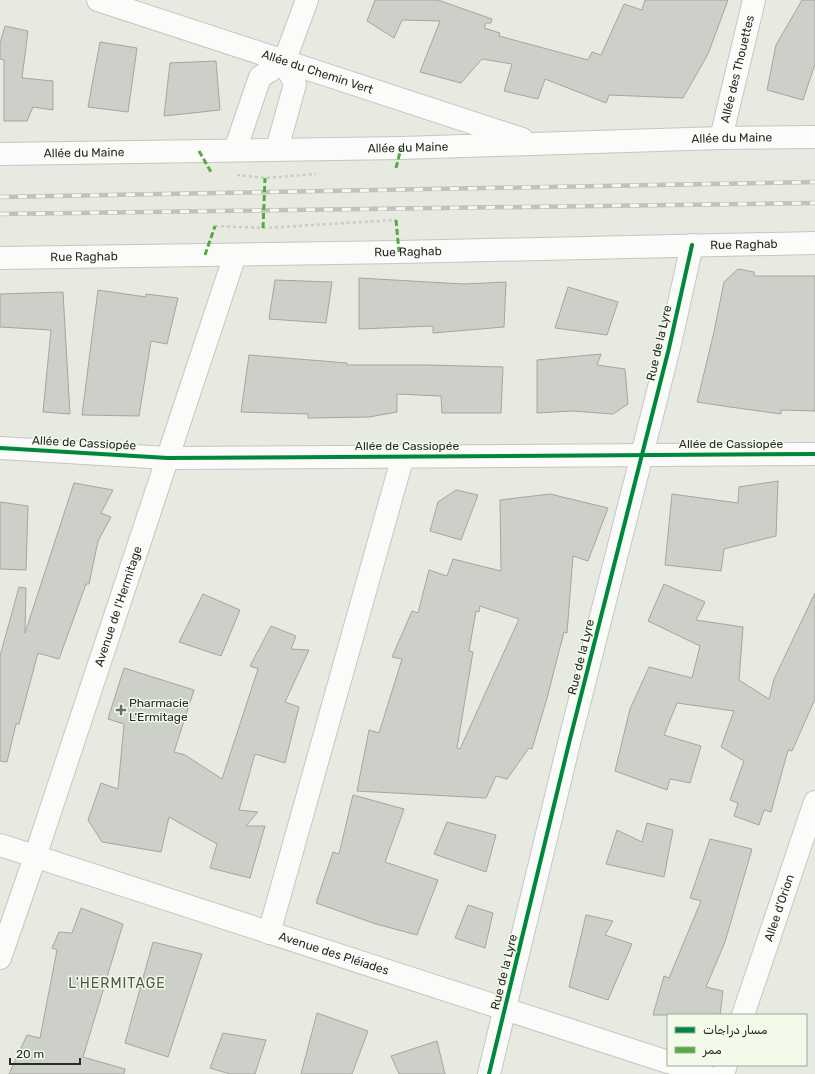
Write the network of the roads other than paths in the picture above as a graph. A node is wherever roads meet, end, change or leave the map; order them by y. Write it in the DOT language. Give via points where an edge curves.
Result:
graph roads {
  1 [pos="98,0"];
  2 [pos="307,0"];
  3 [pos="754,0"];
  4 [pos="284,62"];
  5 [pos="815,137"];
  6 [pos="721,138"];
  7 [pos="536,144"];
  8 [pos="235,150"];
  9 [pos="277,150"];
  10 [pos="0,154"];
  11 [pos="815,243"];
  12 [pos="692,245"];
  13 [pos="235,254"];
  14 [pos="0,258"];
  15 [pos="0,448"];
  16 [pos="815,454"];
  17 [pos="641,455"];
  18 [pos="403,456"];
  19 [pos="168,458"];
  20 [pos="815,802"];
  21 [pos="0,846"];
  22 [pos="35,857"];
  23 [pos="269,933"];
  24 [pos="0,958"];
  25 [pos="505,1010"];
  26 [pos="743,1014"];
  27 [pos="667,1062"];
  28 [pos="679,1066"];
  29 [pos="489,1074"];
  30 [pos="704,1074"];
  1 -- 4 [label="street, Allée du Chemin Vert"];
  2 -- 4 [label="street"];
  3 -- 6 [label="street, Allée des Thouettes"];
  4 -- 7 [label="street, Allée du Chemin Vert"];
  4 -- 8 [label="street" via="260,77"];
  4 -- 9 [label="street" via="294,84"];
  5 -- 6 [label="street, Allée du Maine"];
  6 -- 7 [label="street, Allée du Maine"];
  7 -- 9 [label="street, Allée du Maine"];
  8 -- 9 [label="street, Allée du Maine"];
  8 -- 10 [label="street, Allée du Maine"];
  11 -- 12 [label="street, Rue Raghab"];
  12 -- 13 [label="street, Rue Raghab"];
  12 -- 17 [label="street, Rue de la Lyre"];
  13 -- 14 [label="street, Rue Raghab"];
  13 -- 19 [label="street, Avenue de l'Hermitage"];
  15 -- 19 [label="street, Allée de Cassiopée"];
  16 -- 17 [label="street, Allée de Cassiopée"];
  17 -- 18 [label="street, Allée de Cassiopée"];
  17 -- 25 [label="street, Rue de la Lyre"];
  18 -- 19 [label="street, Allée de Cassiopée"];
  18 -- 23 [label="street"];
  19 -- 22 [label="street, Avenue de l'Hermitage"];
  20 -- 26 [label="street, Allee d'Orion"];
  21 -- 22 [label="street, Avenue des Pléiades"];
  22 -- 23 [label="street, Avenue des Pléiades"];
  22 -- 24 [label="street, Avenue de l'Hermitage"];
  23 -- 25 [label="street, Avenue des Pléiades"];
  25 -- 27 [label="street, Avenue des Pléiades"];
  25 -- 29 [label="street, Rue de la Lyre"];
  28 -- 30 [label="street"];
}
